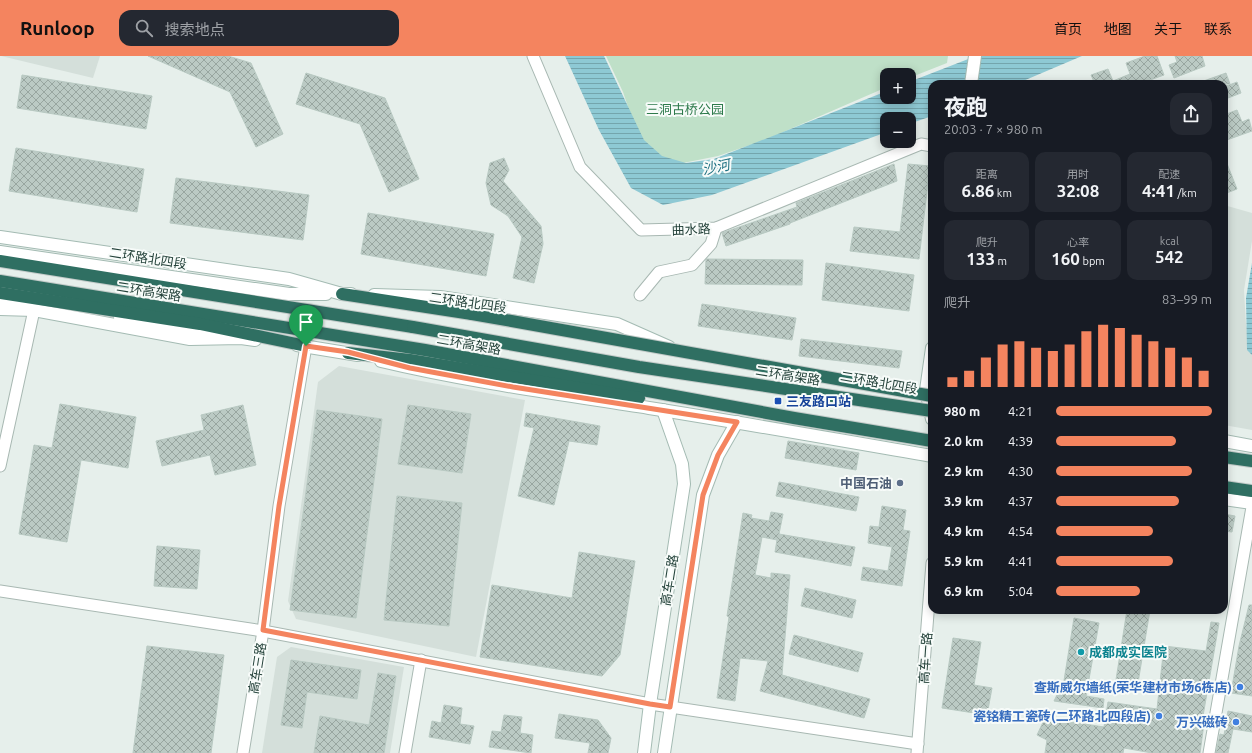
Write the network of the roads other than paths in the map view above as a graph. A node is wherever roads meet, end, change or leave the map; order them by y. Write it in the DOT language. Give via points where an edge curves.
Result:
graph roads {
  1 [pos="533,56"];
  2 [pos="975,56"];
  3 [pos="972,80"];
  4 [pos="928,145"];
  5 [pos="716,228"];
  6 [pos="0,237"];
  7 [pos="0,252"];
  8 [pos="0,261"];
  9 [pos="0,281"];
  10 [pos="0,293"];
  11 [pos="342,294"];
  12 [pos="640,295"];
  13 [pos="0,299"];
  14 [pos="36,308"];
  15 [pos="0,309"];
  16 [pos="306,346"];
  17 [pos="348,352"];
  18 [pos="928,393"];
  19 [pos="928,393"];
  20 [pos="663,410"];
  21 [pos="928,410"];
  22 [pos="737,422"];
  23 [pos="928,440"];
  24 [pos="1228,442"];
  25 [pos="1252,446"];
  26 [pos="928,447"];
  27 [pos="928,455"];
  28 [pos="1228,458"];
  29 [pos="1252,461"];
  30 [pos="0,466"];
  31 [pos="1228,487"];
  32 [pos="1252,491"];
  33 [pos="1228,500"];
  34 [pos="1252,503"];
  35 [pos="1252,507"];
  36 [pos="0,591"];
  37 [pos="928,612"];
  38 [pos="263,630"];
  39 [pos="421,660"];
  40 [pos="650,704"];
  41 [pos="670,707"];
  42 [pos="917,748"];
  43 [pos="243,753"];
  44 [pos="405,753"];
  45 [pos="644,753"];
  46 [pos="664,753"];
  47 [pos="1208,753"];
  1 -- 5 [label="street, 曲水路" via="580,167 641,230"];
  2 -- 3 [label="main road"];
  4 -- 5 [label="street, 曲水路" via="920,144"];
  5 -- 12 [label="street" via="711,244 692,266 659,272"];
  6 -- 11 [label="main road, 二环路北四段" via="289,279"];
  7 -- 11 [label="main road" via="288,294"];
  8 -- 21 [label="highway, 二环高架路, bridge" via="431,330 639,367"];
  9 -- 23 [label="highway, 二环高架路" via="425,350"];
  10 -- 16 [label="highway" via="200,324"];
  11 -- 18 [label="highway, bridge"];
  11 -- 19 [label="main road, 二环路北四段" via="440,297 617,324 668,347"];
  13 -- 14 [label="main road"];
  14 -- 15 [label="main road"];
  14 -- 16 [label="main road"];
  14 -- 30 [label="street"];
  16 -- 17 [label="main road"];
  16 -- 38 [label="street, 高车三路" via="279,506"];
  17 -- 20 [label="main road" via="410,368"];
  17 -- 26 [label="highway" via="532,380"];
  20 -- 22 [label="main road"];
  20 -- 40 [label="main road, 高车二路" via="682,464 684,484"];
  22 -- 27 [label="main road"];
  22 -- 41 [label="main road, 高车二路" via="718,455 703,495"];
  24 -- 25 [label="main road"];
  28 -- 29 [label="highway"];
  31 -- 32 [label="highway"];
  33 -- 34 [label="main road"];
  35 -- 47 [label="street"];
  36 -- 38 [label="street"];
  37 -- 42 [label="street, 高车一路"];
  38 -- 39 [label="street"];
  38 -- 43 [label="street, 高车三路"];
  39 -- 40 [label="street"];
  39 -- 44 [label="street"];
  40 -- 41 [label="street"];
  40 -- 45 [label="main road, 高车二路"];
  41 -- 42 [label="street"];
  41 -- 46 [label="main road, 高车二路"];
}
